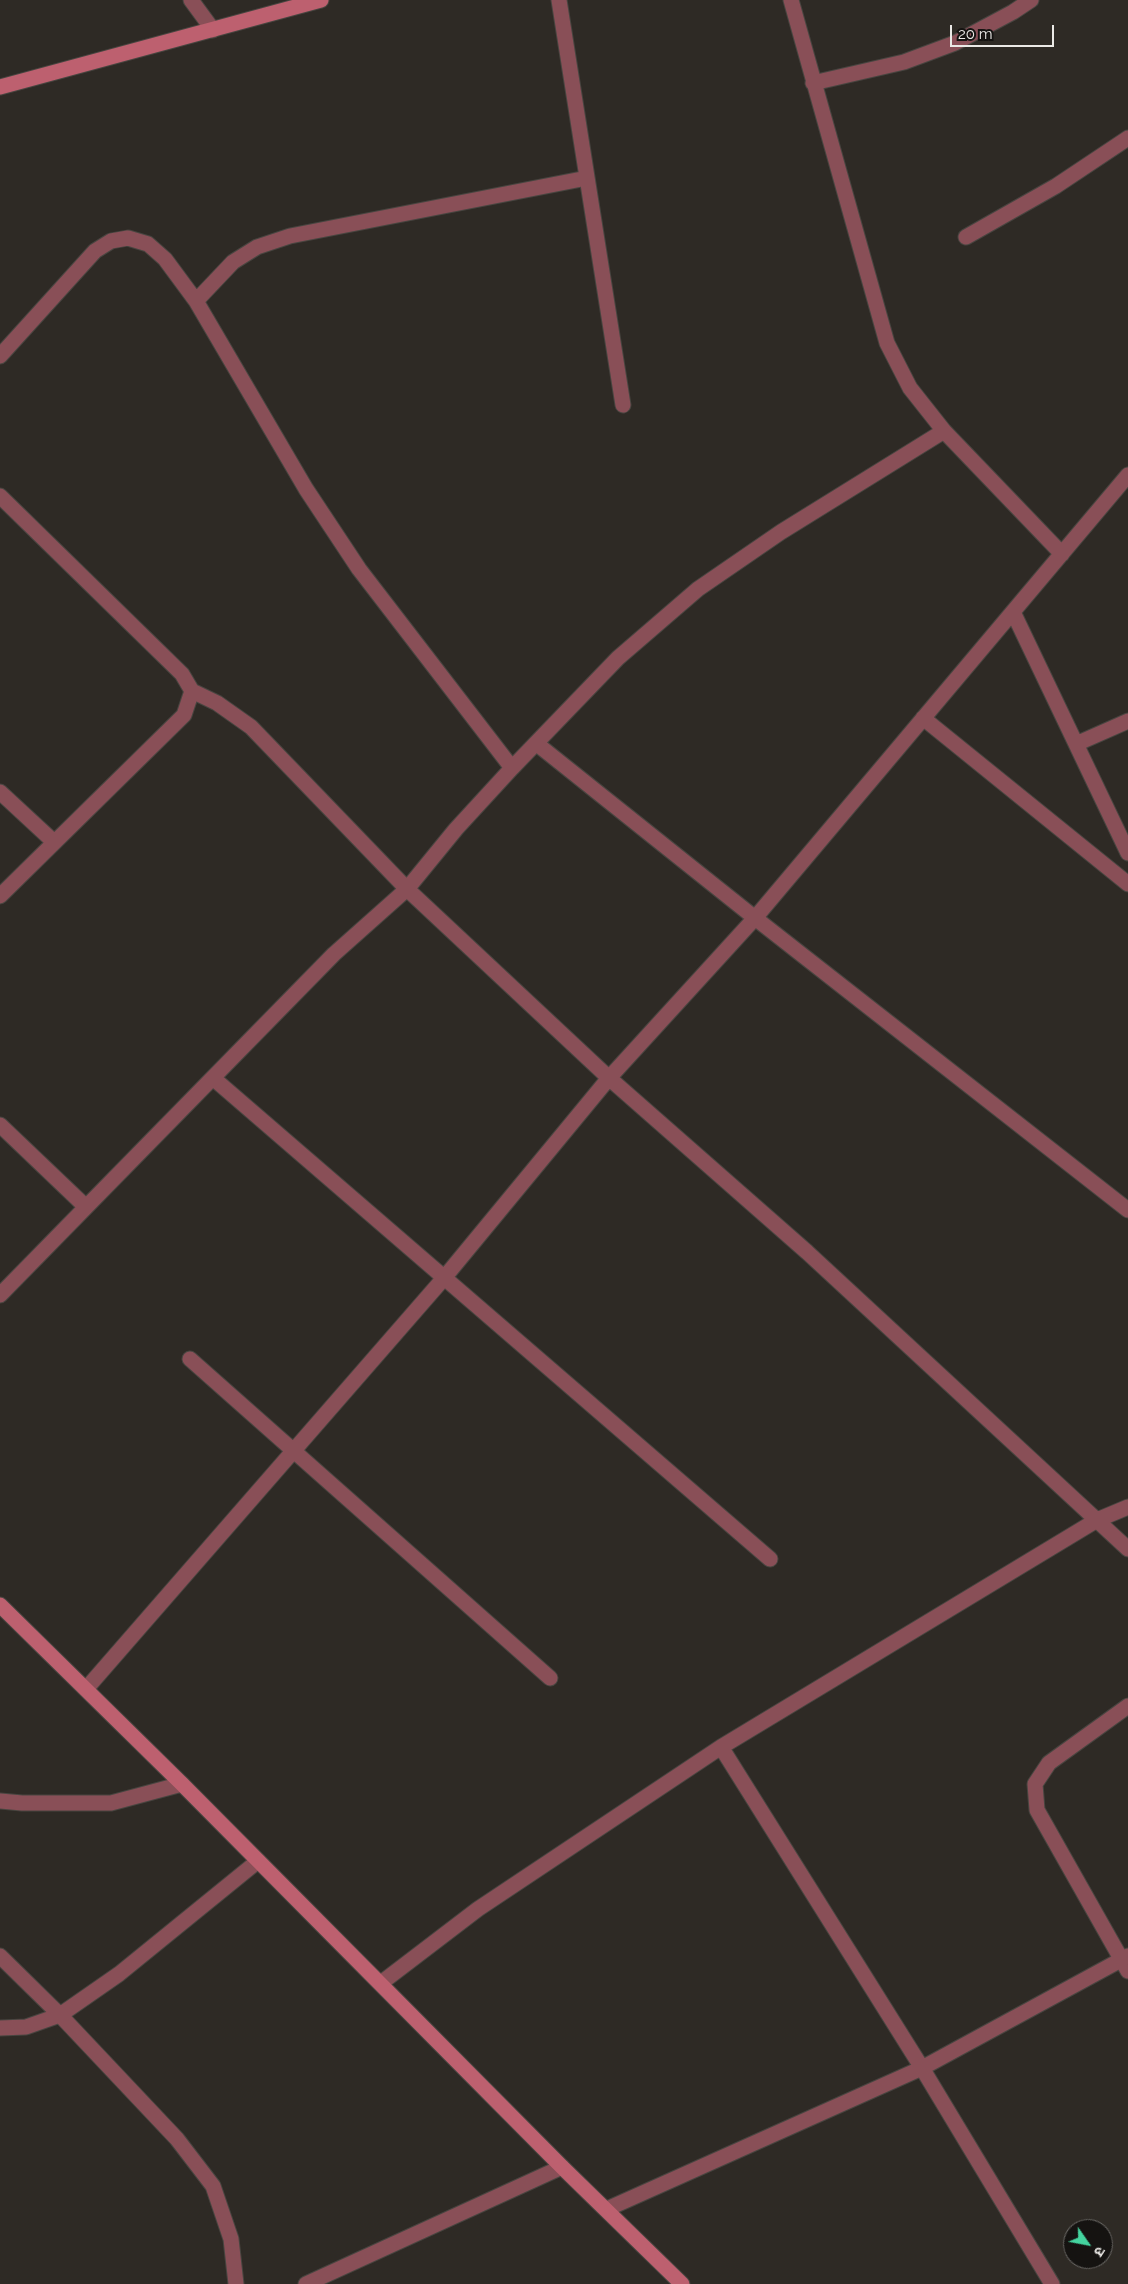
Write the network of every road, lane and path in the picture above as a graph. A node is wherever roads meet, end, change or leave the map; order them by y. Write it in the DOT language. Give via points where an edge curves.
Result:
graph roads {
  1 [pos="191,0"];
  2 [pos="321,0"];
  3 [pos="559,0"];
  4 [pos="791,0"];
  5 [pos="1031,0"];
  6 [pos="213,30"];
  7 [pos="813,83"];
  8 [pos="1,86"];
  9 [pos="1125,145"];
  10 [pos="587,178"];
  11 [pos="966,237"];
  12 [pos="196,301"];
  13 [pos="0,356"];
  14 [pos="623,404"];
  15 [pos="944,431"];
  16 [pos="1128,474"];
  17 [pos="0,496"];
  18 [pos="1062,554"];
  19 [pos="1013,612"];
  20 [pos="192,691"];
  21 [pos="923,718"];
  22 [pos="1128,721"];
  23 [pos="537,744"];
  24 [pos="1076,744"];
  25 [pos="512,768"];
  26 [pos="0,792"];
  27 [pos="54,842"];
  28 [pos="1128,853"];
  29 [pos="1128,884"];
  30 [pos="407,889"];
  31 [pos="0,896"];
  32 [pos="755,918"];
  33 [pos="213,1078"];
  34 [pos="609,1078"];
  35 [pos="0,1125"];
  36 [pos="86,1207"];
  37 [pos="1128,1210"];
  38 [pos="444,1278"];
  39 [pos="0,1295"];
  40 [pos="190,1359"];
  41 [pos="292,1452"];
  42 [pos="1128,1507"];
  43 [pos="1097,1520"];
  44 [pos="1128,1549"];
  45 [pos="770,1560"];
  46 [pos="0,1605"];
  47 [pos="550,1678"];
  48 [pos="86,1688"];
  49 [pos="1128,1706"];
  50 [pos="722,1747"];
  51 [pos="182,1784"];
  52 [pos="0,1801"];
  53 [pos="258,1861"];
  54 [pos="0,1956"];
  55 [pos="1126,1963"];
  56 [pos="380,1983"];
  57 [pos="60,2014"];
  58 [pos="0,2028"];
  59 [pos="922,2068"];
  60 [pos="562,2167"];
  61 [pos="607,2209"];
  62 [pos="236,2284"];
  63 [pos="306,2284"];
  64 [pos="682,2284"];
  65 [pos="1052,2284"];
  1 -- 6 [label="street"];
  2 -- 6 [label="street"];
  3 -- 10 [label="street"];
  4 -- 7 [label="street"];
  5 -- 7 [label="street" via="955,43 904,62"];
  6 -- 8 [label="street"];
  7 -- 15 [label="street" via="886,343 910,388"];
  9 -- 11 [label="street"];
  10 -- 12 [label="street" via="290,236 257,248 233,262"];
  10 -- 14 [label="street"];
  12 -- 13 [label="street" via="165,259 148,244 128,238 111,241 95,251"];
  12 -- 25 [label="street" via="306,489 359,569"];
  15 -- 18 [label="street"];
  15 -- 23 [label="street" via="781,532 698,589 618,658"];
  16 -- 18 [label="street"];
  17 -- 20 [label="street" via="182,674"];
  18 -- 19 [label="street"];
  19 -- 21 [label="street"];
  19 -- 24 [label="street"];
  20 -- 27 [label="street" via="184,715"];
  20 -- 30 [label="street" via="251,726"];
  21 -- 29 [label="street"];
  21 -- 32 [label="street"];
  22 -- 24 [label="street"];
  23 -- 25 [label="street"];
  23 -- 32 [label="street"];
  24 -- 28 [label="street"];
  25 -- 30 [label="street"];
  26 -- 27 [label="street"];
  27 -- 31 [label="street"];
  30 -- 33 [label="street" via="334,954"];
  30 -- 34 [label="street"];
  32 -- 34 [label="street"];
  32 -- 37 [label="street"];
  33 -- 36 [label="street"];
  33 -- 38 [label="street"];
  34 -- 38 [label="street"];
  34 -- 43 [label="street" via="807,1252"];
  35 -- 36 [label="street"];
  36 -- 39 [label="street"];
  38 -- 41 [label="street"];
  38 -- 45 [label="street"];
  40 -- 41 [label="street"];
  41 -- 47 [label="street"];
  41 -- 48 [label="street"];
  42 -- 43 [label="street"];
  43 -- 44 [label="street"];
  43 -- 50 [label="street"];
  46 -- 48 [label="street"];
  48 -- 51 [label="street"];
  49 -- 55 [label="street" via="1050,1763 1035,1784 1037,1810"];
  50 -- 56 [label="street" via="478,1909"];
  50 -- 59 [label="street"];
  51 -- 52 [label="street" via="111,1803"];
  51 -- 53 [label="street"];
  53 -- 56 [label="street"];
  53 -- 57 [label="street" via="119,1974"];
  54 -- 57 [label="street"];
  55 -- 59 [label="street"];
  56 -- 60 [label="street"];
  57 -- 58 [label="street" via="26,2027"];
  57 -- 62 [label="street" via="177,2139 213,2186 231,2239"];
  59 -- 61 [label="street"];
  59 -- 65 [label="street"];
  60 -- 61 [label="street"];
  60 -- 63 [label="street"];
  61 -- 64 [label="street"];
}
